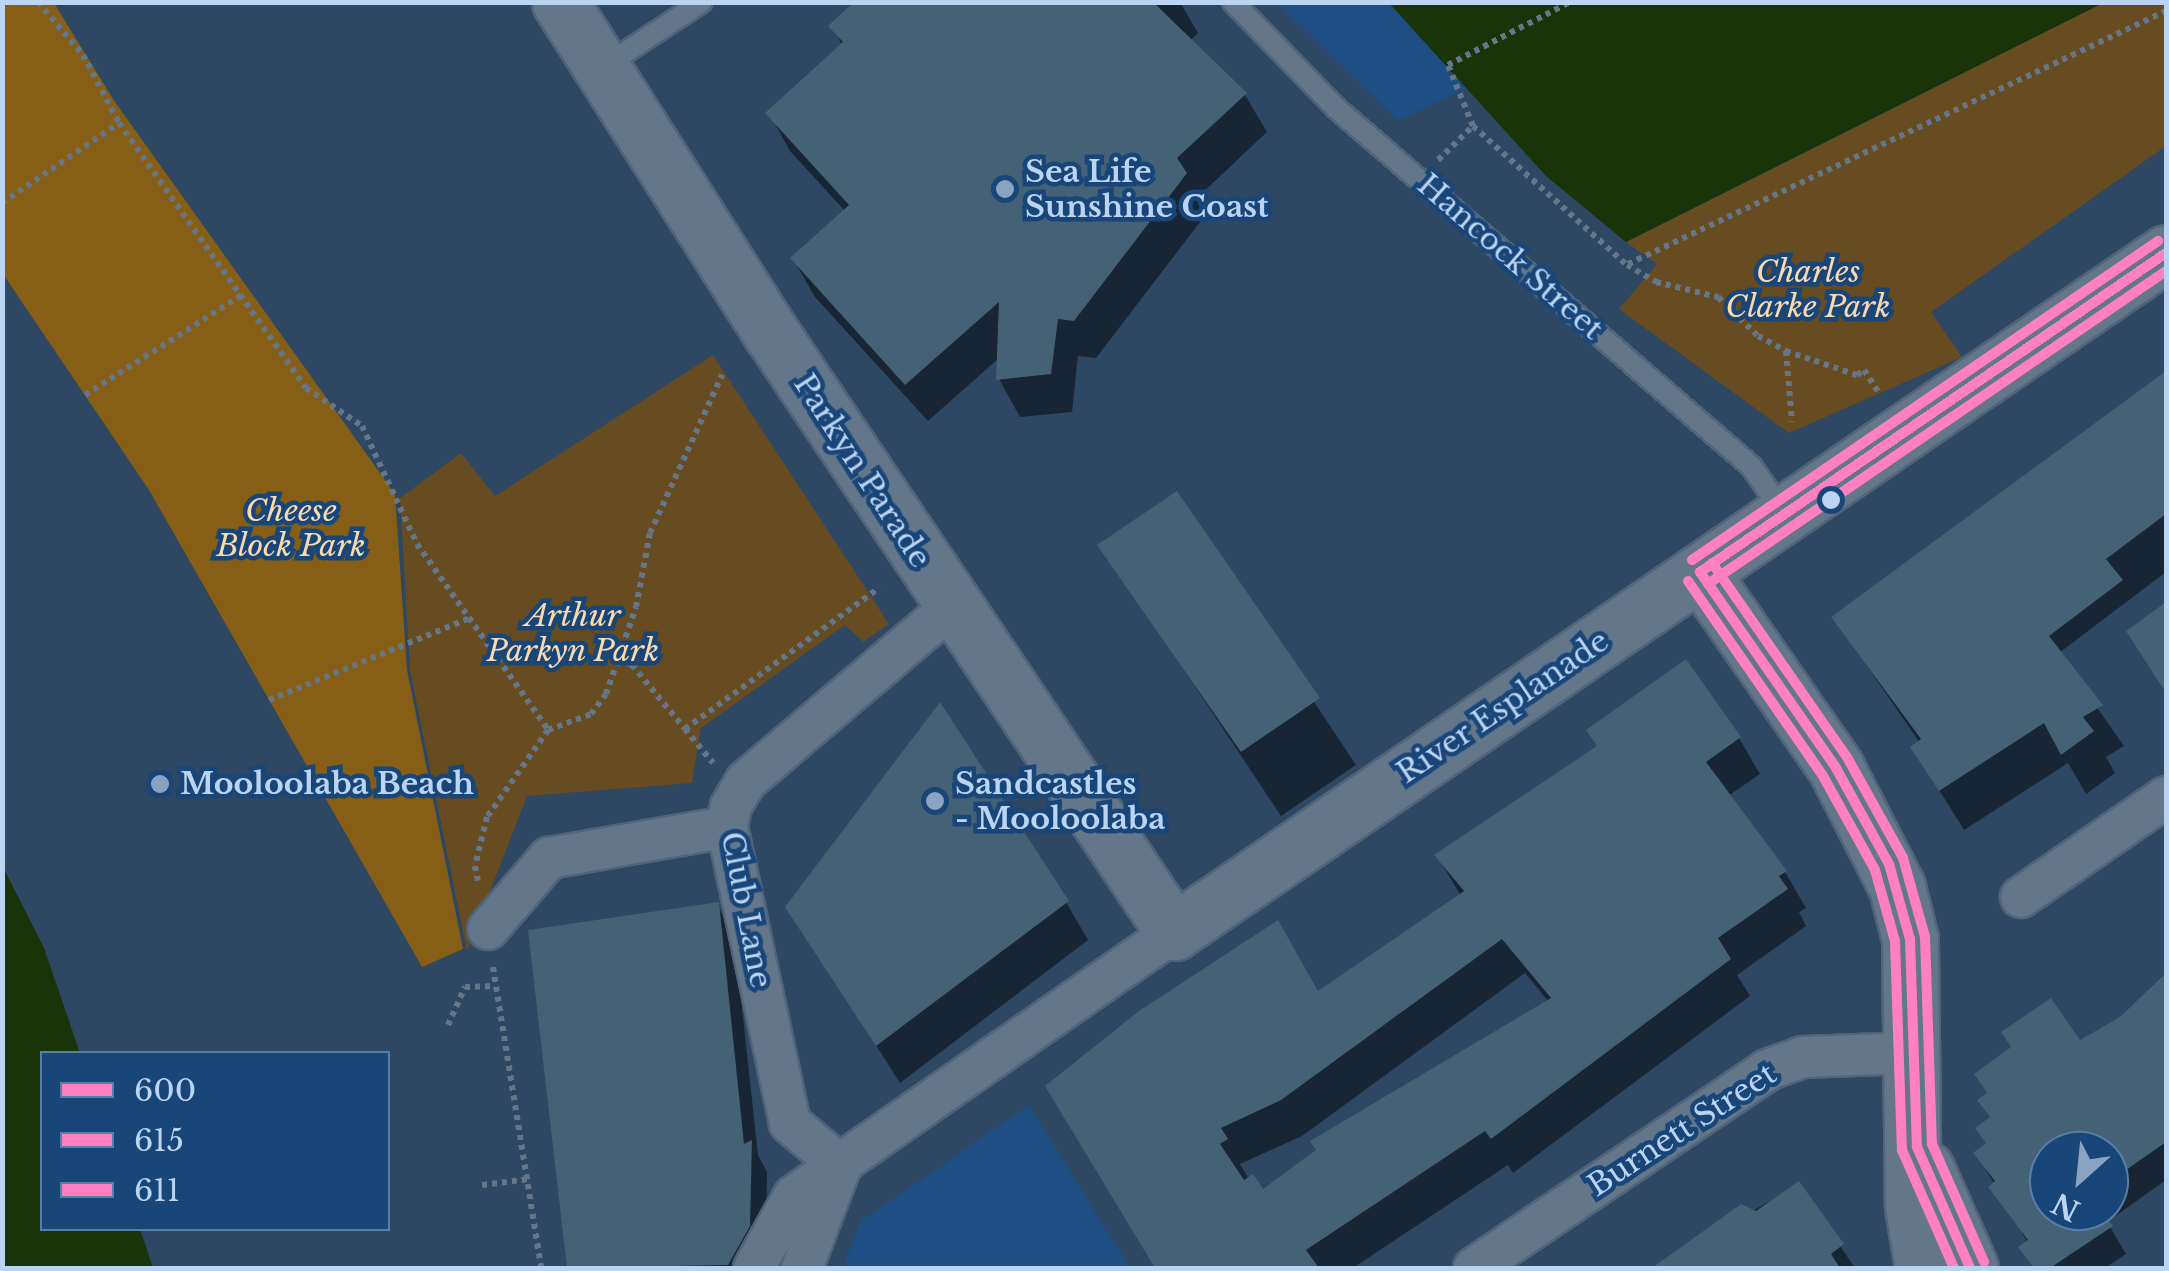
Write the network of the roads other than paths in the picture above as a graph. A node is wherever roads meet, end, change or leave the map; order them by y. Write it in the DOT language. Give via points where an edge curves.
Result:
graph roads {
  1 [pos="560,2"];
  2 [pos="702,2"];
  3 [pos="1233,2"];
  4 [pos="602,68"];
  5 [pos="2166,252"];
  6 [pos="1784,514"];
  7 [pos="1700,572"];
  8 [pos="952,606"];
  9 [pos="2166,796"];
  10 [pos="727,827"];
  11 [pos="2020,897"];
  12 [pos="488,929"];
  13 [pos="1174,932"];
  14 [pos="1911,1053"];
  15 [pos="1917,1147"];
  16 [pos="841,1166"];
  17 [pos="754,1268"];
  18 [pos="802,1268"];
  19 [pos="1474,1268"];
  20 [pos="1923,1268"];
  21 [pos="1970,1268"];
  1 -- 4 [label="street, Parkyn Parade"];
  2 -- 4 [label="lane"];
  3 -- 6 [label="lane, Hancock Street" via="1336,108 1750,466"];
  4 -- 8 [label="street, Parkyn Parade"];
  5 -- 6 [label="street, River Esplanade"];
  6 -- 7 [label="street, River Esplanade"];
  7 -- 13 [label="street, River Esplanade"];
  7 -- 14 [label="street" via="1836,768 1889,864 1910,939"];
  8 -- 10 [label="street, Club Lane" via="746,781"];
  8 -- 13 [label="street, Parkyn Parade"];
  9 -- 11 [label="street"];
  10 -- 12 [label="street" via="549,858"];
  10 -- 16 [label="street, Club Lane" via="790,1124"];
  13 -- 16 [label="street, River Esplanade"];
  14 -- 15 [label="street"];
  14 -- 19 [label="street, Burnett Street" via="1804,1057 1768,1070"];
  15 -- 20 [label="street" via="1913,1206"];
  15 -- 21 [label="street"];
  16 -- 17 [label="street, River Esplanade" via="784,1206"];
  16 -- 18 [label="street"];
}
